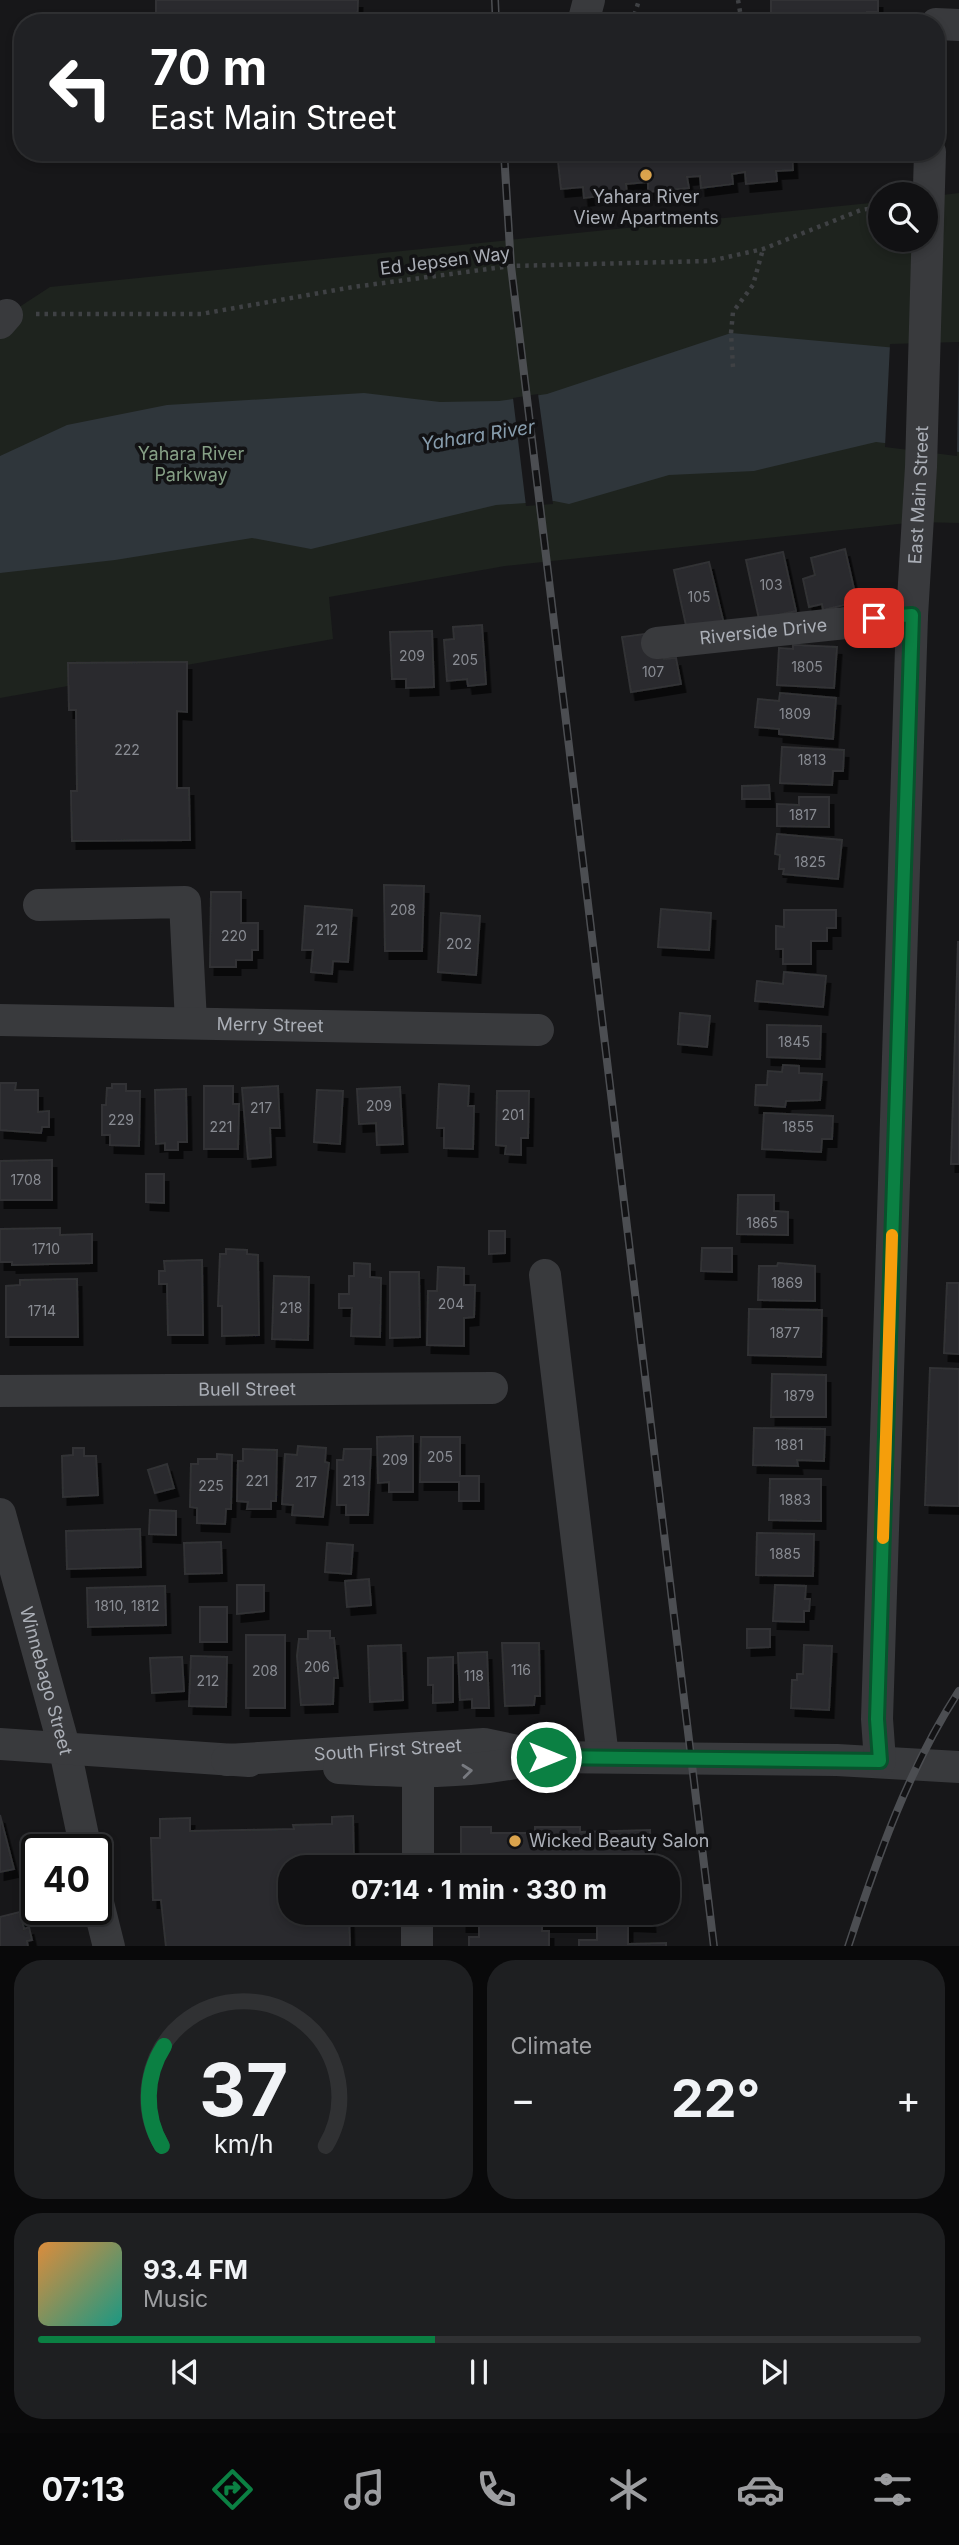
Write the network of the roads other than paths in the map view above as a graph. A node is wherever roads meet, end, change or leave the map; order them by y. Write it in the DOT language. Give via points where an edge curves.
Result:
graph roads {
  1 [pos="930,161"];
  2 [pos="912,615"];
  3 [pos="657,643"];
  4 [pos="39,905"];
  5 [pos="0,1020"];
  6 [pos="191,1022"];
  7 [pos="538,1030"];
  8 [pos="545,1275"];
  9 [pos="492,1388"];
  10 [pos="0,1391"];
  11 [pos="0,1514"];
  12 [pos="0,1744"];
  13 [pos="65,1751"];
  14 [pos="603,1757"];
  15 [pos="418,1759"];
  16 [pos="880,1761"];
  17 [pos="959,1767"];
  18 [pos="83,1834"];
  19 [pos="418,1855"];
  20 [pos="104,1925"];
  21 [pos="417,1925"];
  22 [pos="109,1946"];
  23 [pos="417,1946"];
  1 -- 2 [label="street, East Main Street"];
  2 -- 3 [label="street, Riverside Drive"];
  2 -- 16 [label="street, East Main Street" via="878,1705"];
  4 -- 6 [label="street" via="185,902"];
  5 -- 6 [label="street, Merry Street"];
  6 -- 7 [label="street, Merry Street"];
  8 -- 14 [label="street"];
  9 -- 10 [label="street, Buell Street"];
  11 -- 13 [label="street, Winnebago Street"];
  12 -- 13 [label="street, South First Street"];
  13 -- 15 [label="street, South First Street" via="227,1760"];
  13 -- 18 [label="street, Winnebago Street"];
  14 -- 15 [label="street, South First Street" via="546,1757 443,1773"];
  14 -- 16 [label="street, South First Street"];
  15 -- 19 [label="street"];
  16 -- 17 [label="street, South First Street"];
  20 -- 22 [label="street"];
  21 -- 23 [label="street"];
}
